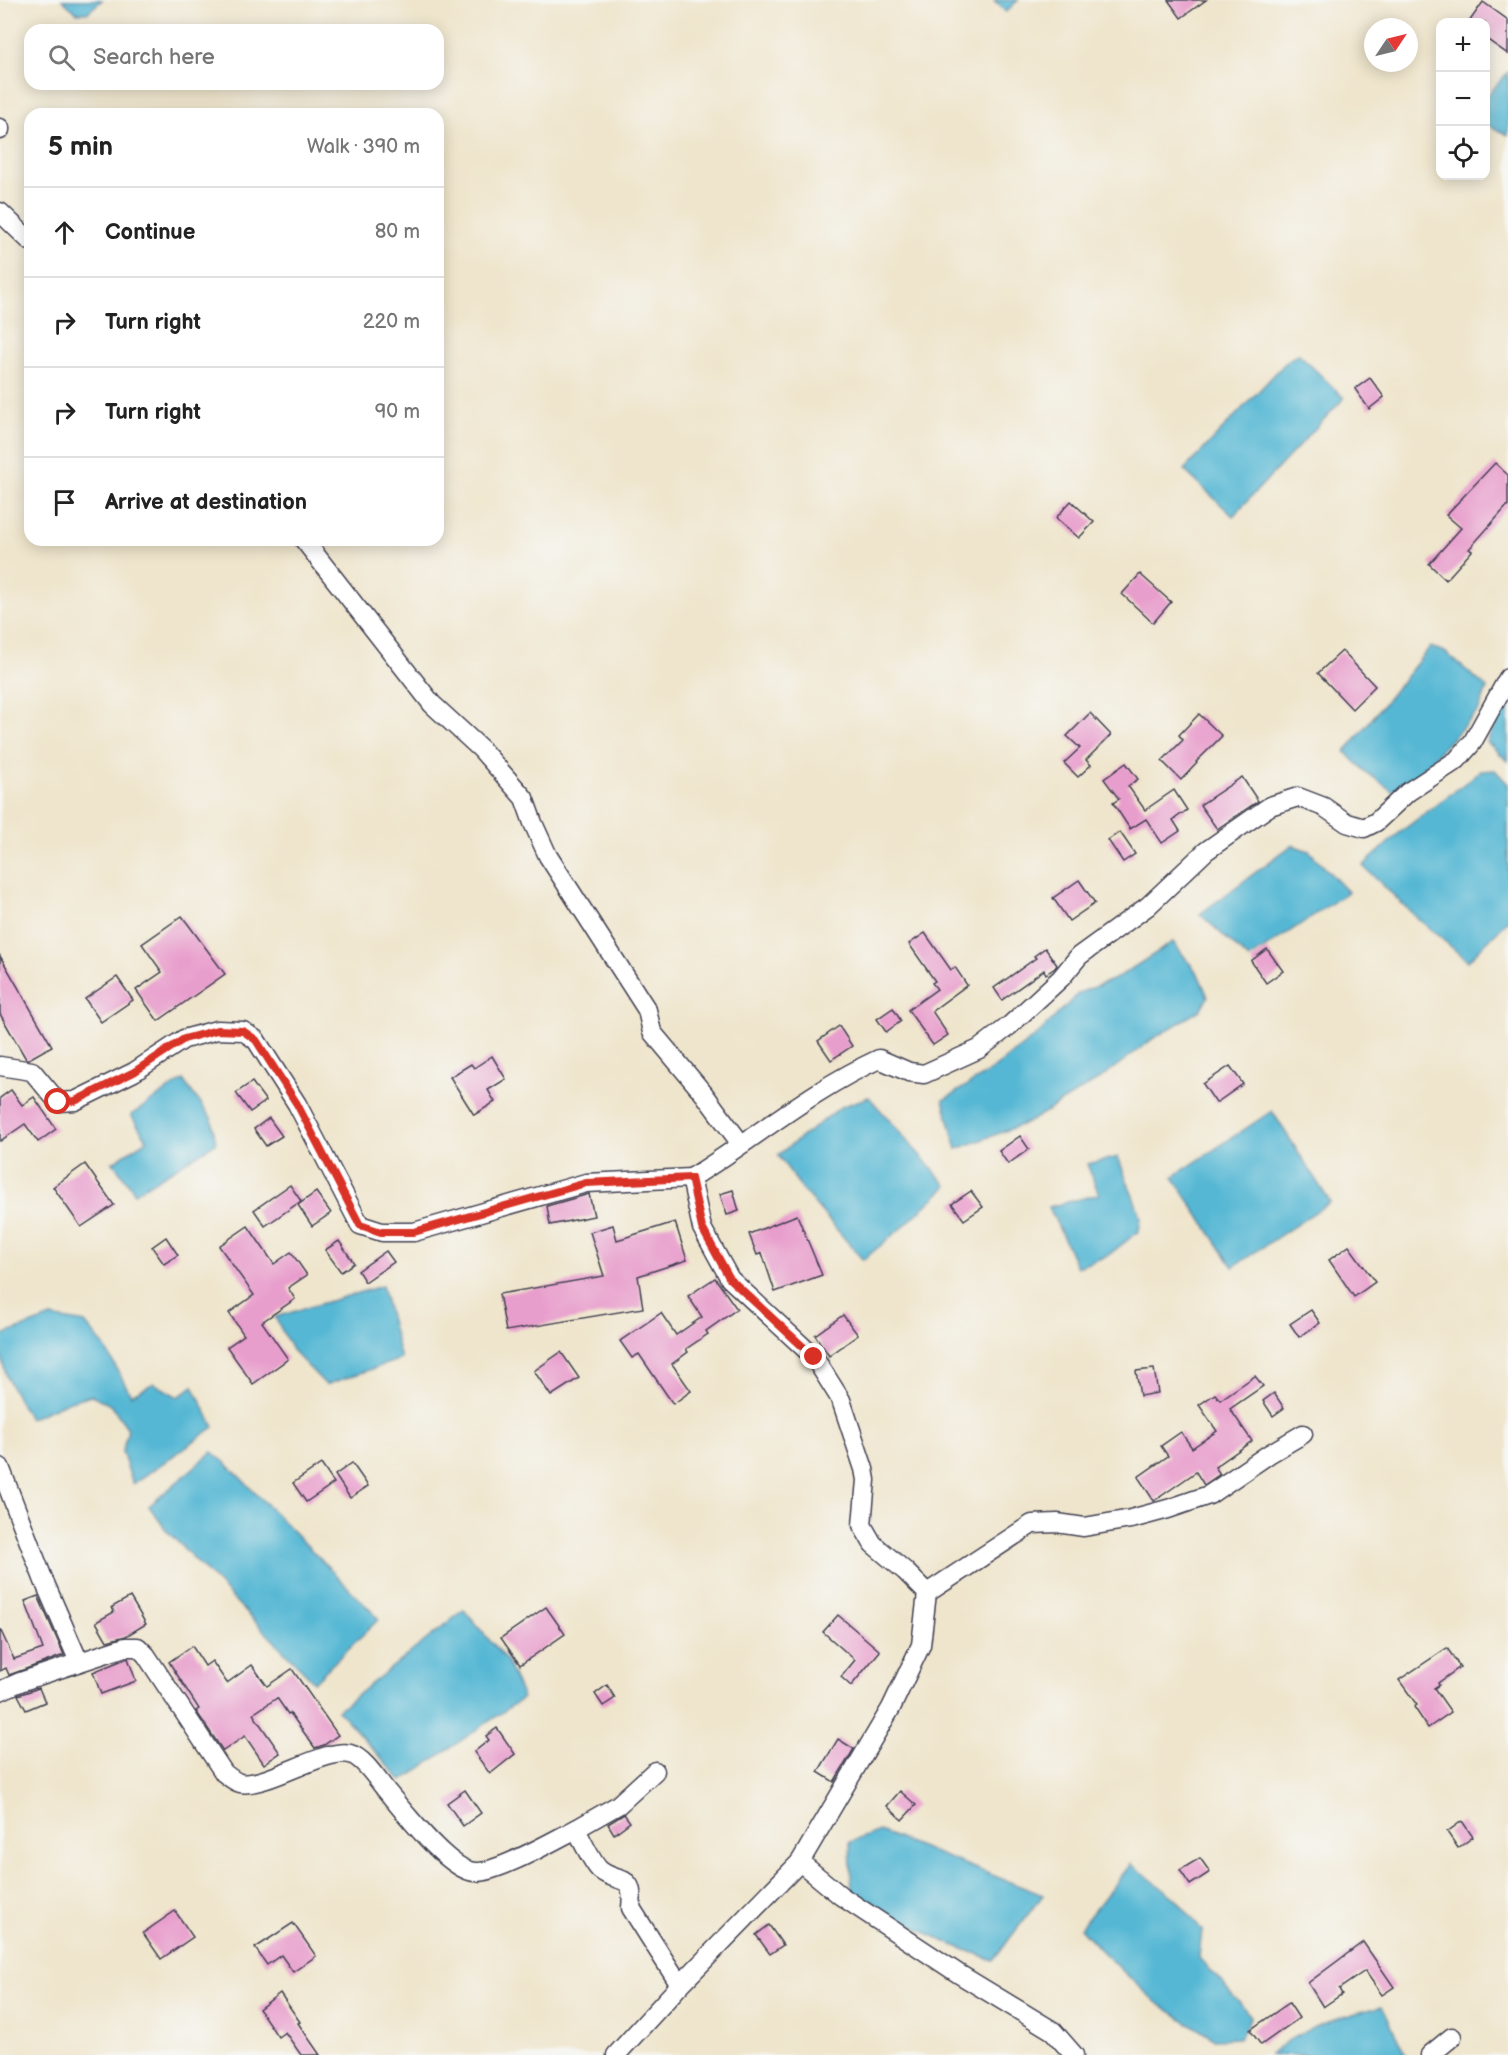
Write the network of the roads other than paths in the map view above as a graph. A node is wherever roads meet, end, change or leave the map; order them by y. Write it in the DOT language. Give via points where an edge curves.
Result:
graph roads {
  1 [pos="0,212"];
  2 [pos="24,235"];
  3 [pos="309,546"];
  4 [pos="1508,678"];
  5 [pos="0,1066"];
  6 [pos="741,1144"];
  7 [pos="691,1178"];
  8 [pos="1303,1434"];
  9 [pos="0,1467"];
  10 [pos="927,1593"];
  11 [pos="79,1662"];
  12 [pos="0,1691"];
  13 [pos="655,1771"];
  14 [pos="576,1830"];
  15 [pos="800,1862"];
  16 [pos="680,1985"];
  17 [pos="1452,2037"];
  18 [pos="616,2055"];
  19 [pos="1074,2055"];
  20 [pos="1430,2055"];
  1 -- 2 [label="street"];
  3 -- 6 [label="street" via="432,704 481,749 524,798 548,856 647,1010 652,1032"];
  4 -- 6 [label="street" via="1472,743 1457,760 1407,792 1376,822 1364,828 1355,826 1298,797 1270,806 1206,851 1148,906 1079,956 1061,978 979,1049 924,1074 879,1059 844,1076"];
  5 -- 7 [label="street" via="32,1071 58,1102 75,1101 134,1072 184,1039 217,1030 243,1031 256,1040 297,1104 360,1225 381,1232 414,1232 586,1183"];
  6 -- 7 [label="street"];
  7 -- 10 [label="street" via="702,1228 730,1279 814,1357 841,1400 866,1480 862,1525 873,1544"];
  8 -- 10 [label="street" via="1209,1495 1168,1509 1131,1520 1084,1527 1057,1522 1032,1524"];
  9 -- 11 [label="street"];
  10 -- 15 [label="street" via="921,1645 891,1708"];
  11 -- 12 [label="street"];
  11 -- 14 [label="street" via="125,1647 138,1647 224,1773 239,1783 334,1755 350,1754 365,1764 446,1858 473,1873 494,1869"];
  13 -- 14 [label="street" via="618,1805"];
  14 -- 16 [label="street" via="599,1869 626,1882 633,1893 631,1908"];
  15 -- 16 [label="street"];
  15 -- 19 [label="street" via="841,1896 1053,2031"];
  16 -- 18 [label="street"];
  17 -- 20 [label="street"];
}
